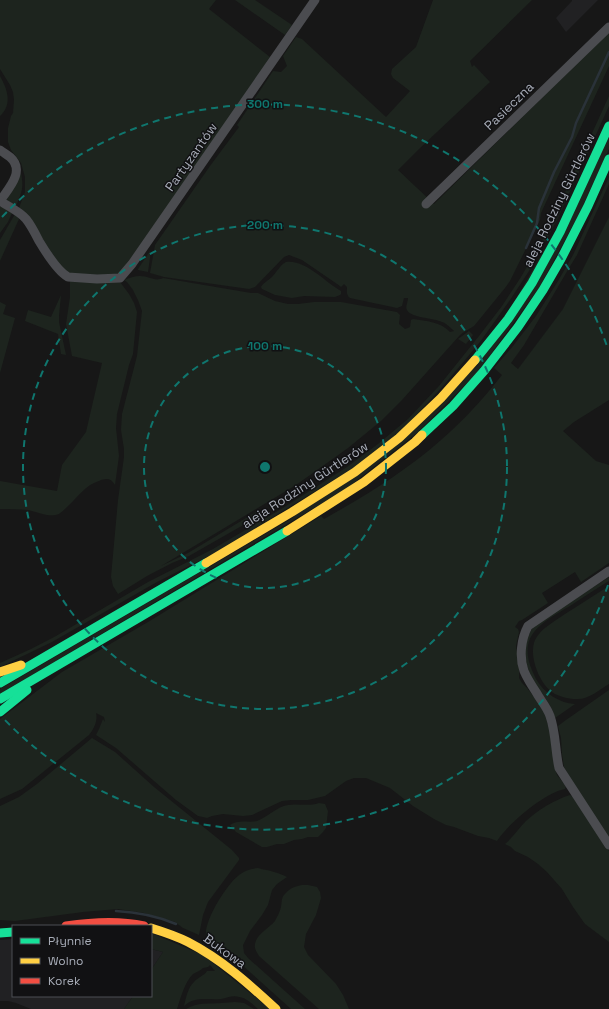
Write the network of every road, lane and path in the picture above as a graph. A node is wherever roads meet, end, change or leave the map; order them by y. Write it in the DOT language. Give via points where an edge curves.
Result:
graph roads {
  1 [pos="315,0"];
  2 [pos="609,27"];
  3 [pos="609,126"];
  4 [pos="0,150"];
  5 [pos="609,159"];
  6 [pos="0,201"];
  7 [pos="426,204"];
  8 [pos="609,571"];
  9 [pos="47,656"];
  10 [pos="59,664"];
  11 [pos="0,672"];
  12 [pos="0,683"];
  13 [pos="0,699"];
  14 [pos="0,712"];
  15 [pos="609,845"];
  16 [pos="72,925"];
  17 [pos="138,925"];
  18 [pos="152,928"];
  19 [pos="276,1009"];
  1 -- 6 [label="street, Partyzantów" via="120,278 97,280 68,277 54,264 25,218"];
  2 -- 7 [label="street, Pasieczna"];
  3 -- 9 [label="main road, aleja Rodziny Gürtlerów" via="560,232 532,283 473,364 426,414 355,472 305,504"];
  4 -- 6 [label="street" via="15,163 17,174"];
  5 -- 10 [label="main road, aleja Rodziny Gürtlerów" via="562,258 518,327 453,406 415,442 364,482 301,523"];
  8 -- 15 [label="street" via="528,626 524,633 521,656 524,672 551,718 559,768"];
  9 -- 11 [label="main road"];
  9 -- 12 [label="main road, aleja Rodziny Gürtlerów"];
  10 -- 13 [label="main road, aleja Rodziny Gürtlerów"];
  10 -- 14 [label="main road"];
  16 -- 17 [label="main road" via="88,922 122,922"];
  18 -- 19 [label="main road, Bukowa" via="176,935 212,954"];
}
